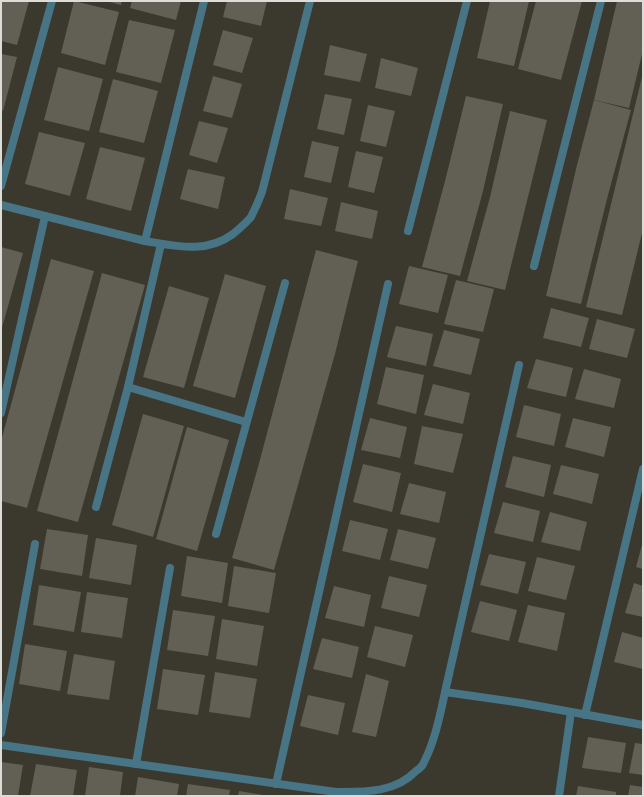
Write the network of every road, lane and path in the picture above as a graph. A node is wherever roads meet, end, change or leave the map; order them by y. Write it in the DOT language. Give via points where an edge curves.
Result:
graph roads {
  1 [pos="52,1"];
  2 [pos="204,1"];
  3 [pos="310,1"];
  4 [pos="467,1"];
  5 [pos="602,1"];
  6 [pos="1,186"];
  7 [pos="1,205"];
  8 [pos="45,216"];
  9 [pos="408,231"];
  10 [pos="145,241"];
  11 [pos="161,244"];
  12 [pos="534,266"];
  13 [pos="285,284"];
  14 [pos="388,284"];
  15 [pos="519,365"];
  16 [pos="128,387"];
  17 [pos="1,413"];
  18 [pos="246,422"];
  19 [pos="643,469"];
  20 [pos="96,507"];
  21 [pos="216,534"];
  22 [pos="35,544"];
  23 [pos="170,568"];
  24 [pos="445,692"];
  25 [pos="571,712"];
  26 [pos="585,715"];
  27 [pos="643,725"];
  28 [pos="1,732"];
  29 [pos="1,745"];
  30 [pos="136,764"];
  31 [pos="276,784"];
  32 [pos="559,796"];
  1 -- 6 [label="street"];
  2 -- 10 [label="street"];
  3 -- 11 [label="street" via="262,192 250,217 223,241 204,247"];
  4 -- 9 [label="street"];
  5 -- 12 [label="street"];
  7 -- 8 [label="street"];
  8 -- 10 [label="street"];
  8 -- 17 [label="street"];
  10 -- 11 [label="street"];
  11 -- 16 [label="street"];
  13 -- 18 [label="street"];
  14 -- 31 [label="street"];
  15 -- 24 [label="street"];
  16 -- 18 [label="street"];
  16 -- 20 [label="street"];
  18 -- 21 [label="street"];
  19 -- 26 [label="street"];
  22 -- 28 [label="street"];
  23 -- 30 [label="street"];
  24 -- 25 [label="street"];
  24 -- 31 [label="street" via="424,764 410,778 391,788 368,792 336,792"];
  25 -- 26 [label="street"];
  25 -- 32 [label="street"];
  26 -- 27 [label="street"];
  29 -- 30 [label="street"];
  30 -- 31 [label="street"];
}
